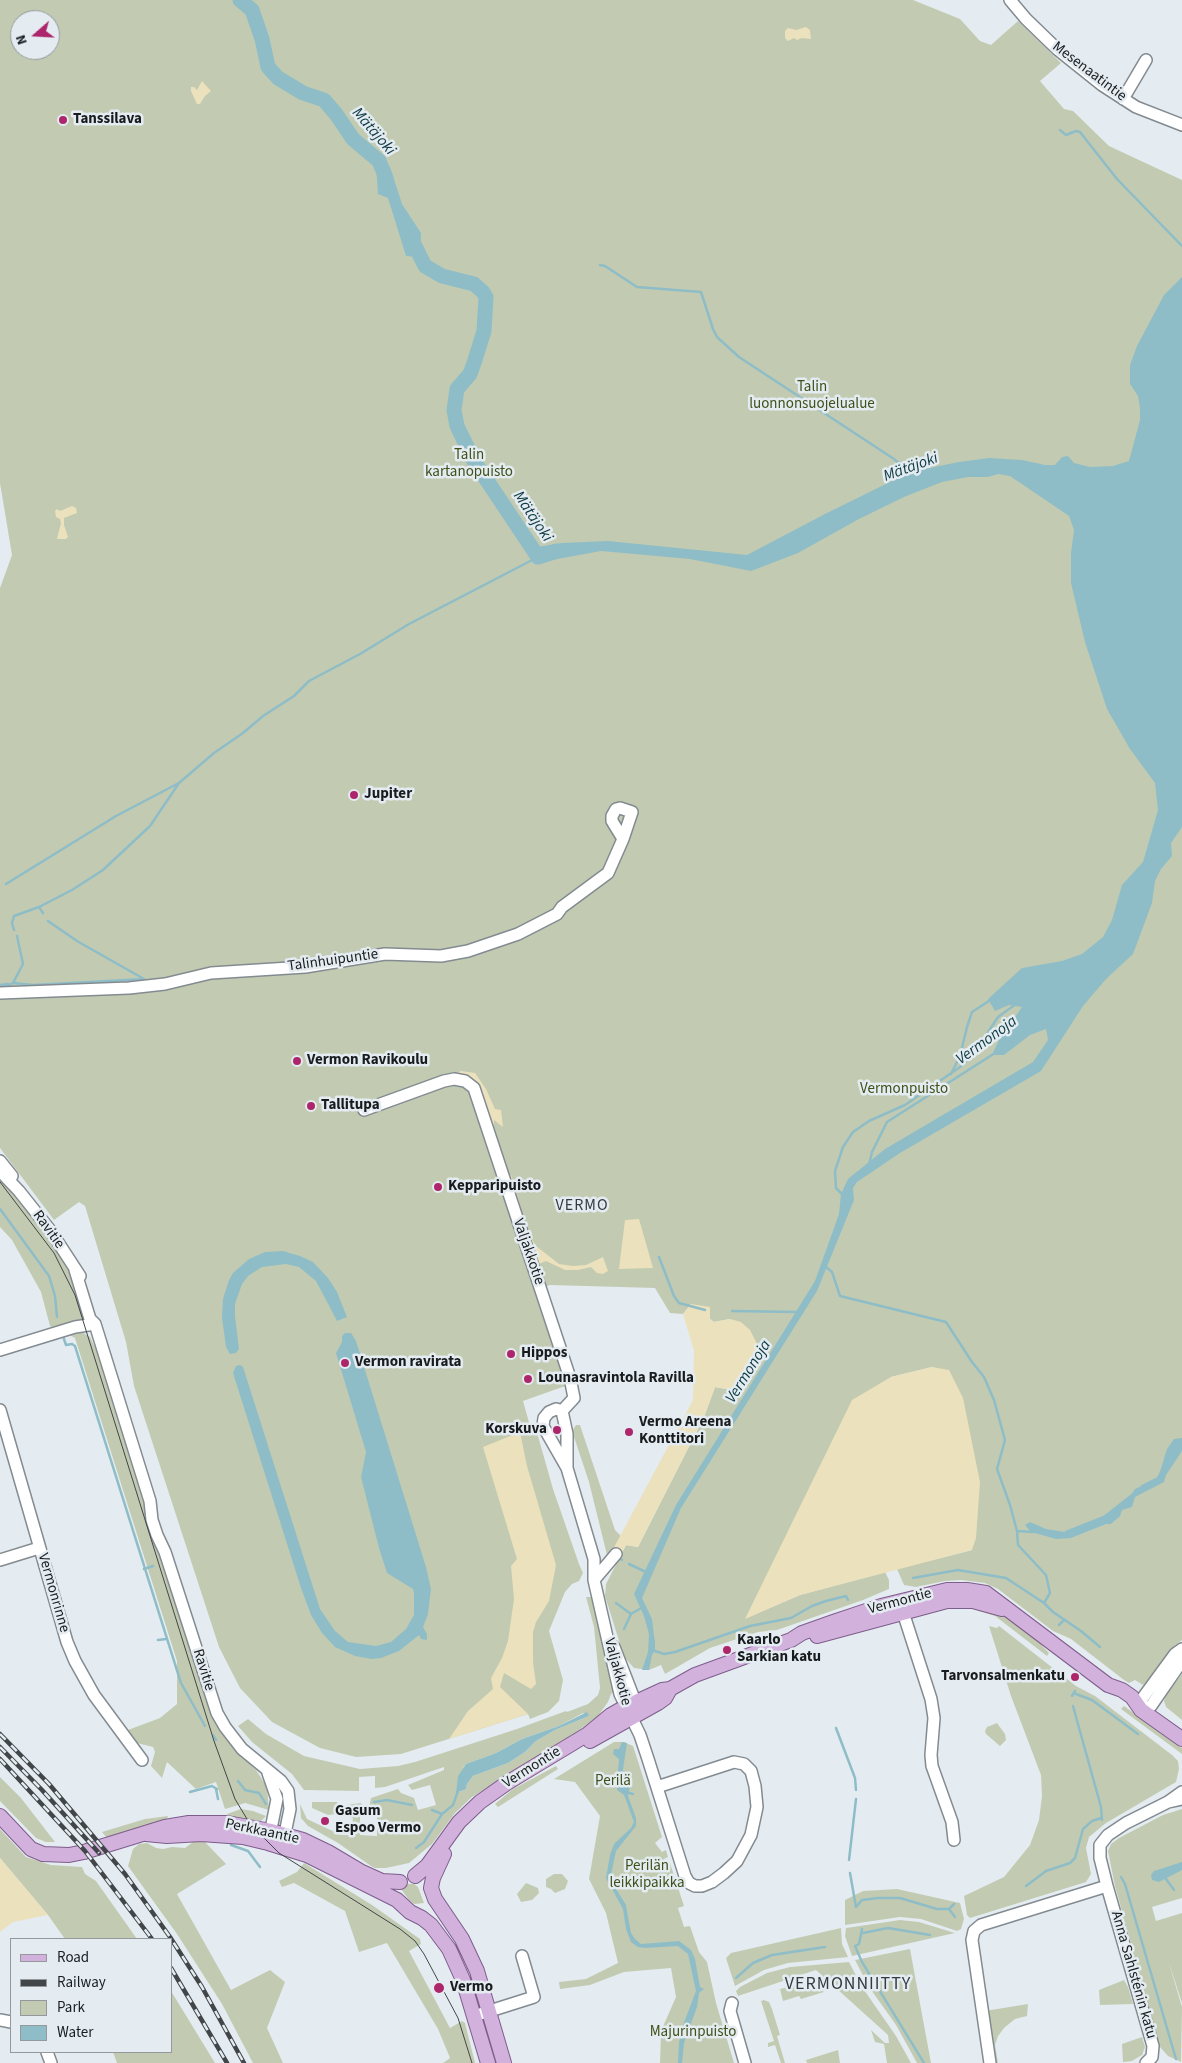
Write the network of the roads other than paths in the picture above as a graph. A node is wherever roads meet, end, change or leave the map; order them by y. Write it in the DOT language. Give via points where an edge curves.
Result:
graph roads {
  1 [pos="1010,0"];
  2 [pos="1146,60"];
  3 [pos="1123,100"];
  4 [pos="1182,125"];
  5 [pos="623,839"];
  6 [pos="0,993"];
  7 [pos="364,1110"];
  8 [pos="0,1160"];
  9 [pos="0,1171"];
  10 [pos="19,1191"];
  11 [pos="94,1324"];
  12 [pos="0,1350"];
  13 [pos="0,1410"];
  14 [pos="562,1410"];
  15 [pos="568,1468"];
  16 [pos="39,1548"];
  17 [pos="616,1554"];
  18 [pos="0,1560"];
  19 [pos="594,1580"];
  20 [pos="901,1607"];
  21 [pos="1182,1649"];
  22 [pos="1182,1661"];
  23 [pos="632,1710"];
  24 [pos="1141,1710"];
  25 [pos="1182,1740"];
  26 [pos="142,1760"];
  27 [pos="268,1773"];
  28 [pos="657,1787"];
  29 [pos="1182,1792"];
  30 [pos="1182,1799"];
  31 [pos="1168,1802"];
  32 [pos="0,1816"];
  33 [pos="270,1837"];
  34 [pos="954,1840"];
  35 [pos="284,1841"];
  36 [pos="415,1876"];
  37 [pos="400,1882"];
  38 [pos="1107,1886"];
  39 [pos="433,1893"];
  40 [pos="396,1900"];
  41 [pos="414,1914"];
  42 [pos="522,1956"];
  43 [pos="732,2004"];
  44 [pos="488,2011"];
  45 [pos="474,2016"];
  46 [pos="488,2063"];
  47 [pos="504,2063"];
  48 [pos="745,2063"];
  49 [pos="990,2063"];
  50 [pos="1146,2063"];
  1 -- 3 [label="street, Mesenaatintie" via="1066,58"];
  2 -- 3 [label="street"];
  3 -- 4 [label="street, Mesenaatintie"];
  5 -- 6 [label="street, Talinhuipuntie" via="608,872 557,914 518,934 468,951 441,956 385,954 314,966 211,973 165,984 129,988"];
  7 -- 14 [label="street, Valjakkotie" via="454,1079 465,1081 474,1088 566,1362 574,1398"];
  8 -- 10 [label="street, Ravitie"];
  9 -- 10 [label="street, Ravitie"];
  10 -- 11 [label="street, Ravitie" via="59,1242 75,1270"];
  11 -- 12 [label="street"];
  11 -- 27 [label="street, Ravitie" via="150,1501 154,1528 166,1552 217,1713 233,1739"];
  13 -- 16 [label="street, Vermonrinne"];
  14 -- 15 [label="street, Valjakkotie" via="567,1434"];
  14 -- 15 [label="street, Valjakkotie" via="549,1412 543,1426"];
  15 -- 19 [label="street, Valjakkotie" via="594,1559"];
  16 -- 18 [label="street"];
  16 -- 26 [label="street, Vermonrinne" via="75,1661 94,1695"];
  17 -- 19 [label="street"];
  19 -- 23 [label="street, Valjakkotie"];
  20 -- 23 [label="main road, Vermontie" via="804,1640 791,1640 694,1675 662,1690"];
  20 -- 24 [label="main road, Vermontie" via="960,1600 1008,1610 1108,1685 1126,1705"];
  20 -- 34 [label="street" via="931,1699 934,1718 932,1766 952,1822"];
  21 -- 24 [label="street" via="1142,1699"];
  22 -- 24 [label="street" via="1151,1706"];
  23 -- 28 [label="street"];
  23 -- 36 [label="main road, Vermontie" via="611,1715 588,1734 480,1802 459,1822 428,1866"];
  23 -- 39 [label="main road, Vermontie" via="486,1807 444,1854 433,1878"];
  24 -- 25 [label="main road, Vermontie"];
  27 -- 33 [label="street, Ravitie" via="277,1800"];
  27 -- 35 [label="street, Ravitie" via="281,1781 288,1791 290,1809"];
  28 -- 28 [label="street" via="734,1762 744,1764 751,1771 757,1807 751,1836 737,1860 712,1882 698,1886 687,1880"];
  29 -- 31 [label="street, Anna Sahlsténin katu"];
  30 -- 31 [label="street, Anna Sahlsténin katu"];
  31 -- 38 [label="street, Anna Sahlsténin katu" via="1126,1823 1103,1840 1100,1851"];
  32 -- 33 [label="main road, Perkkaantie" via="30,1849 54,1856 84,1852 165,1827 189,1823 228,1823"];
  33 -- 35 [label="main road, Perkkaantie"];
  35 -- 37 [label="main road, Perkkaantie" via="309,1842 360,1872"];
  35 -- 40 [label="main road, Perkkaantie"];
  36 -- 37 [label="main road"];
  36 -- 39 [label="main road"];
  37 -- 40 [label="main road" via="395,1892"];
  38 -- 49 [label="street" via="981,1925 974,1931 972,1940"];
  38 -- 50 [label="street, Anna Sahlsténin katu" via="1153,2046 1152,2057"];
  39 -- 41 [label="main road" via="429,1909"];
  39 -- 44 [label="main road" via="469,1952"];
  40 -- 41 [label="main road"];
  41 -- 45 [label="main road" via="431,1925 448,1949 463,1980"];
  42 -- 44 [label="street" via="534,1997"];
  43 -- 48 [label="street" via="730,2011"];
  44 -- 45 [label="street"];
  44 -- 47 [label="main road"];
  45 -- 46 [label="main road"];
}
